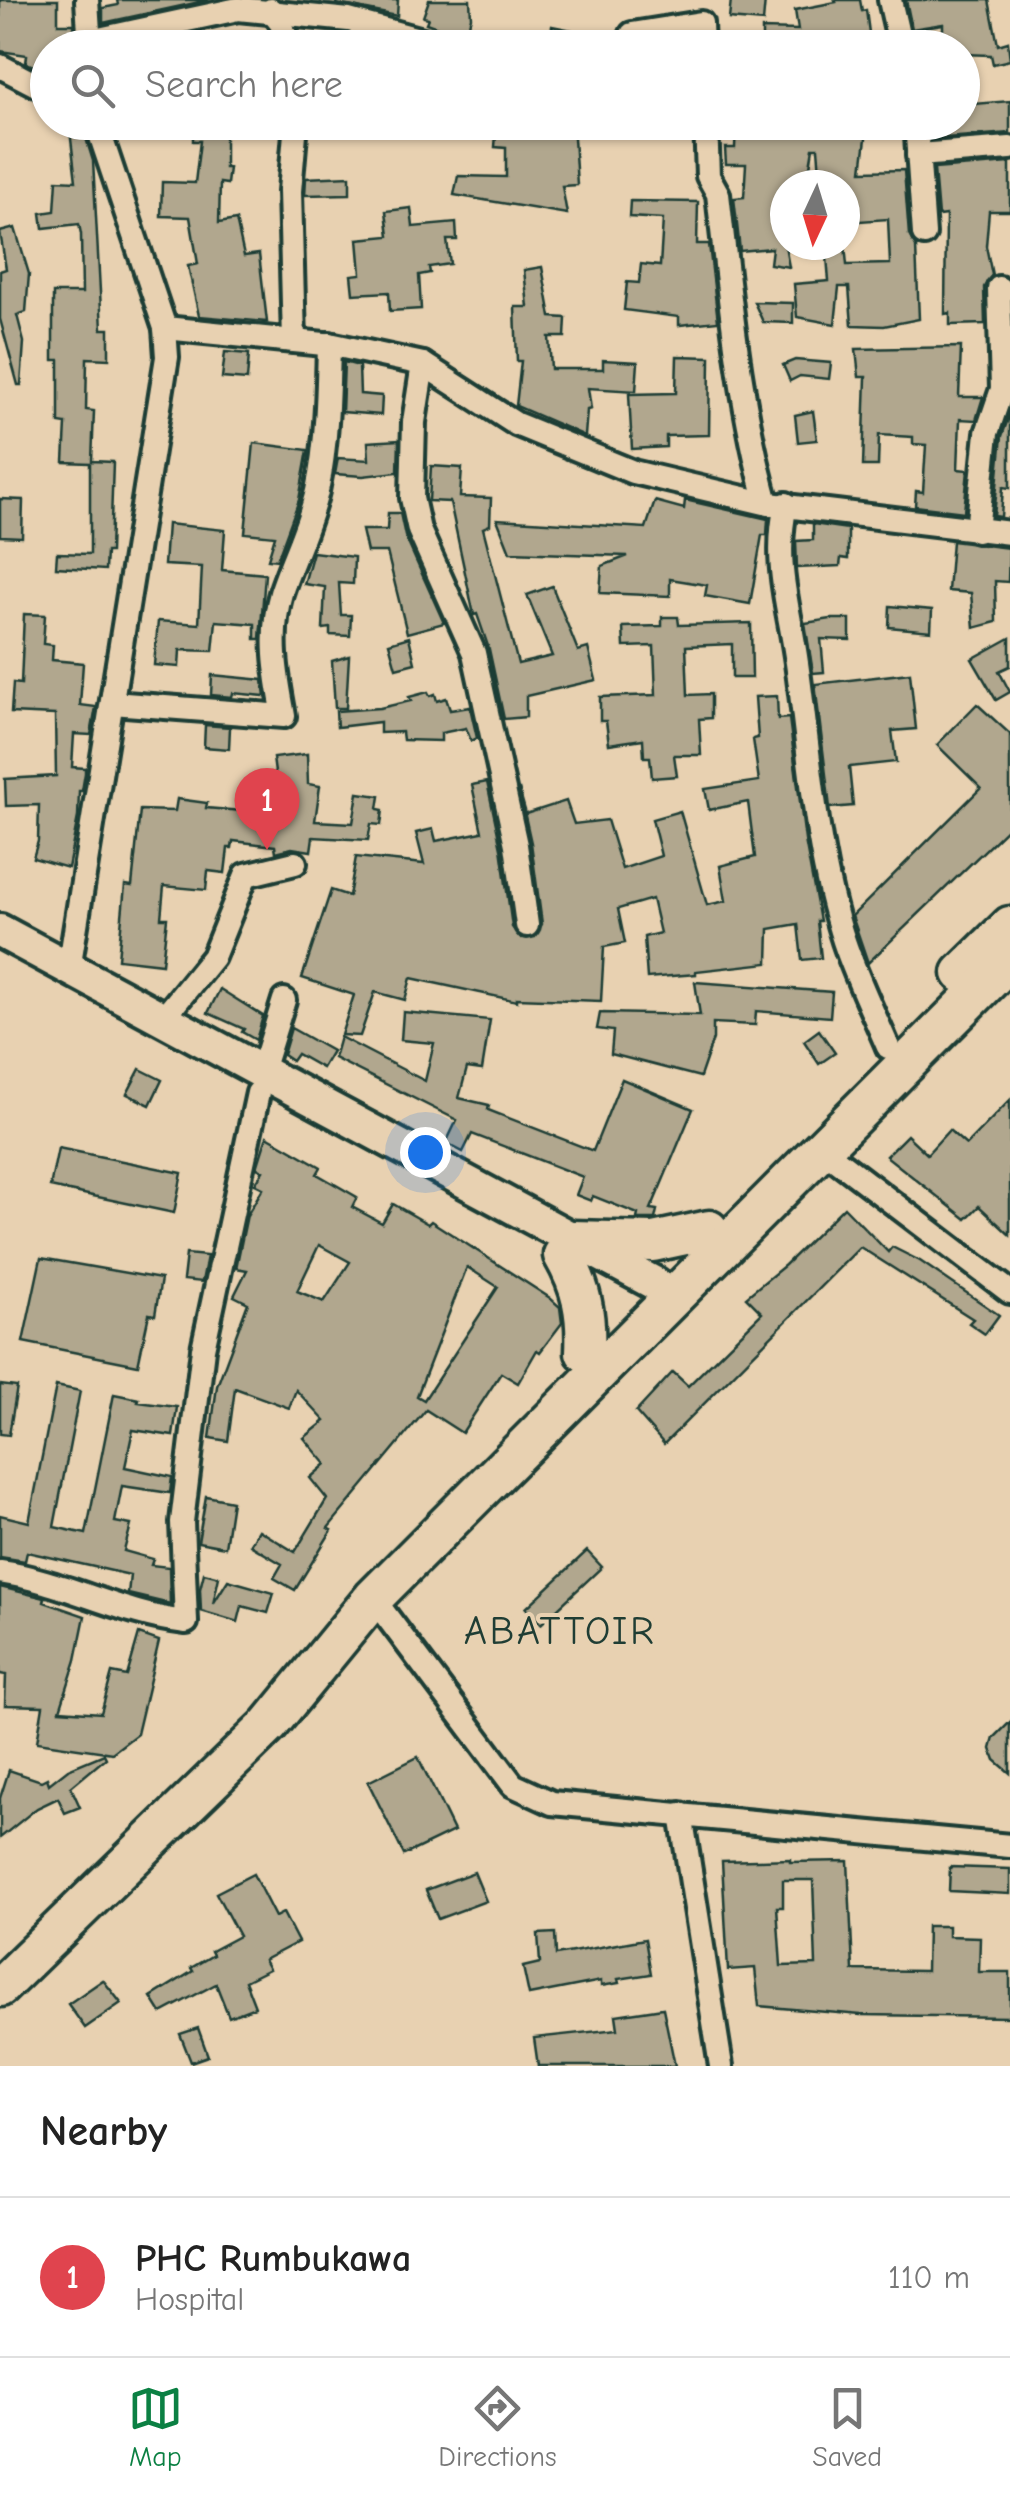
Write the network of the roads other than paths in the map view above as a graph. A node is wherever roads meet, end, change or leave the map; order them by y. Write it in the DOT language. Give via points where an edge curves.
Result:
graph roads {
  1 [pos="87,0"];
  2 [pos="890,0"];
  3 [pos="271,10"];
  4 [pos="89,30"];
  5 [pos="151,30"];
  6 [pos="283,30"];
  7 [pos="386,30"];
  8 [pos="657,30"];
  9 [pos="701,30"];
  10 [pos="897,30"];
  11 [pos="0,66"];
  12 [pos="30,82"];
  13 [pos="102,140"];
  14 [pos="294,140"];
  15 [pos="707,140"];
  16 [pos="917,140"];
  17 [pos="1010,148"];
  18 [pos="918,155"];
  19 [pos="924,234"];
  20 [pos="999,288"];
  21 [pos="165,328"];
  22 [pos="294,341"];
  23 [pos="329,344"];
  24 [pos="423,364"];
  25 [pos="777,504"];
  26 [pos="977,531"];
  27 [pos="1010,533"];
  28 [pos="112,703"];
  29 [pos="295,864"];
  30 [pos="526,925"];
  31 [pos="1010,926"];
  32 [pos="0,932"];
  33 [pos="0,957"];
  34 [pos="1010,960"];
  35 [pos="69,970"];
  36 [pos="284,1000"];
  37 [pos="162,1021"];
  38 [pos="888,1047"];
  39 [pos="260,1084"];
  40 [pos="822,1148"];
  41 [pos="709,1230"];
  42 [pos="567,1248"];
  43 [pos="1010,1292"];
  44 [pos="655,1299"];
  45 [pos="585,1352"];
  46 [pos="0,1572"];
  47 [pos="373,1598"];
  48 [pos="681,1814"];
  49 [pos="1010,1846"];
  50 [pos="0,1951"];
  51 [pos="0,1986"];
  52 [pos="720,2066"];
  1 -- 4 [label="street"];
  2 -- 10 [label="street"];
  3 -- 5 [label="street" via="238,10"];
  3 -- 6 [label="street"];
  3 -- 7 [label="street"];
  8 -- 9 [label="street" via="700,23"];
  11 -- 12 [label="street"];
  13 -- 21 [label="street"];
  14 -- 22 [label="street"];
  15 -- 25 [label="street" via="753,451"];
  16 -- 18 [label="street"];
  17 -- 18 [label="street"];
  18 -- 19 [label="street"];
  20 -- 26 [label="street" via="1002,389 987,434"];
  21 -- 22 [label="street"];
  21 -- 28 [label="street" via="166,357"];
  22 -- 23 [label="street"];
  23 -- 24 [label="street"];
  23 -- 28 [label="street" via="316,493 281,594 274,644 284,716"];
  24 -- 25 [label="street" via="516,424 634,472"];
  24 -- 30 [label="street" via="412,498 418,530 474,653 516,845"];
  25 -- 26 [label="street"];
  25 -- 38 [label="street" via="779,562 828,879 844,942"];
  26 -- 27 [label="street"];
  28 -- 35 [label="street"];
  29 -- 37 [label="street" via="246,875 214,958"];
  31 -- 38 [label="main road"];
  32 -- 35 [label="main road"];
  33 -- 39 [label="main road"];
  34 -- 40 [label="main road"];
  35 -- 37 [label="main road"];
  36 -- 39 [label="street"];
  37 -- 39 [label="main road"];
  38 -- 41 [label="main road"];
  39 -- 42 [label="main road"];
  39 -- 46 [label="street" via="204,1349 182,1522 186,1622"];
  40 -- 43 [label="street"];
  40 -- 44 [label="main road"];
  41 -- 42 [label="main road"];
  41 -- 44 [label="main road"];
  42 -- 44 [label="main road"];
  42 -- 45 [label="main road" via="584,1300"];
  44 -- 45 [label="main road"];
  44 -- 47 [label="main road"];
  45 -- 50 [label="main road" via="252,1708"];
  47 -- 48 [label="street" via="513,1785 552,1803"];
  47 -- 51 [label="main road" via="269,1725"];
  48 -- 49 [label="street"];
  48 -- 52 [label="street"];
}
